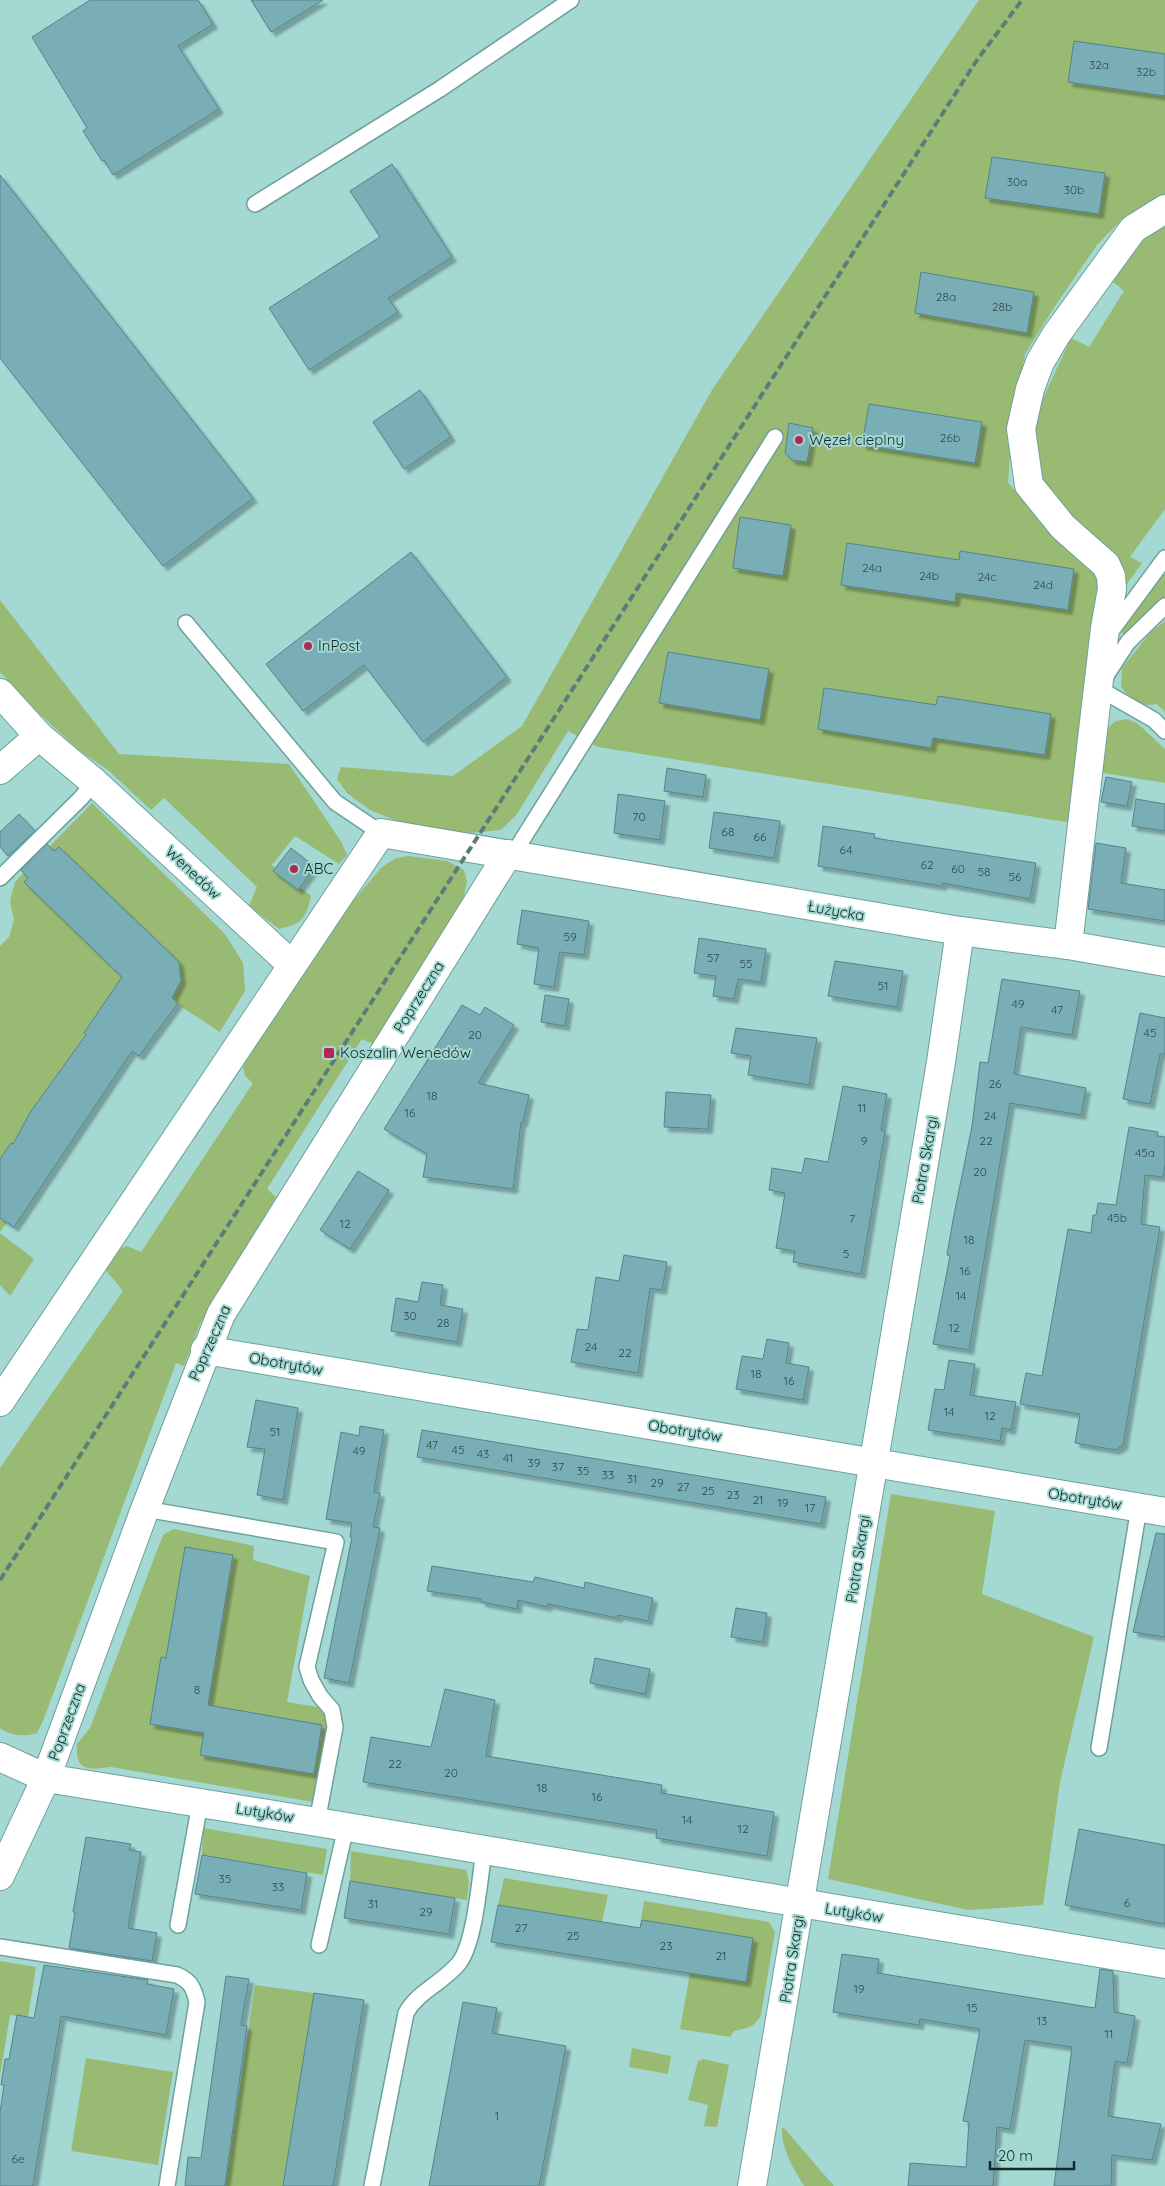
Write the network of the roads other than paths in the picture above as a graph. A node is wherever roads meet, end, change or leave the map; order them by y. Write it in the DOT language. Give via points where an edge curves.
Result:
graph roads {
  1 [pos="571,0"];
  2 [pos="255,204"];
  3 [pos="1165,209"];
  4 [pos="775,437"];
  5 [pos="1165,558"];
  6 [pos="1165,606"];
  7 [pos="186,623"];
  8 [pos="1103,641"];
  9 [pos="1098,688"];
  10 [pos="0,693"];
  11 [pos="1165,731"];
  12 [pos="39,736"];
  13 [pos="0,770"];
  14 [pos="94,782"];
  15 [pos="381,834"];
  16 [pos="510,855"];
  17 [pos="0,878"];
  18 [pos="960,932"];
  19 [pos="1068,945"];
  20 [pos="1165,962"];
  21 [pos="291,964"];
  22 [pos="206,1350"];
  23 [pos="0,1402"];
  24 [pos="874,1464"];
  25 [pos="145,1509"];
  26 [pos="1152,1510"];
  27 [pos="1099,1748"];
  28 [pos="0,1757"];
  29 [pos="46,1778"];
  30 [pos="200,1803"];
  31 [pos="317,1822"];
  32 [pos="346,1827"];
  33 [pos="484,1850"];
  34 [pos="0,1876"];
  35 [pos="800,1904"];
  36 [pos="178,1925"];
  37 [pos="319,1945"];
  38 [pos="0,1946"];
  39 [pos="1165,1964"];
  40 [pos="167,2186"];
  41 [pos="372,2186"];
  42 [pos="752,2186"];
  1 -- 2 [label="lane" via="440,90"];
  3 -- 8 [label="street" via="1133,229 1056,335 1040,362 1021,429 1029,485 1063,527 1106,565 1111,576 1112,589"];
  4 -- 16 [label="lane"];
  5 -- 8 [label="lane"];
  6 -- 9 [label="lane" via="1128,642"];
  7 -- 15 [label="lane" via="335,802"];
  8 -- 9 [label="street"];
  9 -- 11 [label="lane" via="1154,720"];
  9 -- 19 [label="street"];
  10 -- 12 [label="street, Wenedów"];
  12 -- 13 [label="street"];
  12 -- 14 [label="street, Wenedów"];
  14 -- 17 [label="lane"];
  14 -- 21 [label="street, Wenedów"];
  15 -- 16 [label="street, Łużycka"];
  15 -- 21 [label="street"];
  16 -- 18 [label="street, Łużycka"];
  16 -- 22 [label="street, Poprzeczna" via="221,1314"];
  18 -- 19 [label="street, Łużycka"];
  18 -- 24 [label="street, Piotra Skargi"];
  19 -- 20 [label="street, Łużycka"];
  21 -- 23 [label="street"];
  22 -- 24 [label="street, Obotrytów"];
  22 -- 25 [label="street, Poprzeczna"];
  24 -- 26 [label="street, Obotrytów"];
  24 -- 35 [label="street, Piotra Skargi"];
  25 -- 29 [label="street, Poprzeczna"];
  25 -- 31 [label="lane" via="336,1542 307,1668 320,1696 332,1710 335,1727"];
  26 -- 27 [label="lane"];
  28 -- 29 [label="street"];
  29 -- 30 [label="street, Lutyków"];
  29 -- 34 [label="street, Poprzeczna"];
  30 -- 31 [label="street, Lutyków"];
  30 -- 36 [label="lane"];
  31 -- 32 [label="street, Lutyków"];
  32 -- 33 [label="street, Lutyków"];
  32 -- 37 [label="lane"];
  33 -- 35 [label="street, Lutyków"];
  33 -- 41 [label="lane" via="469,1940 460,1962 412,2000 406,2013"];
  35 -- 39 [label="street, Lutyków"];
  35 -- 42 [label="street, Piotra Skargi"];
  38 -- 40 [label="lane" via="178,1975 195,1990 197,2002"];
}
